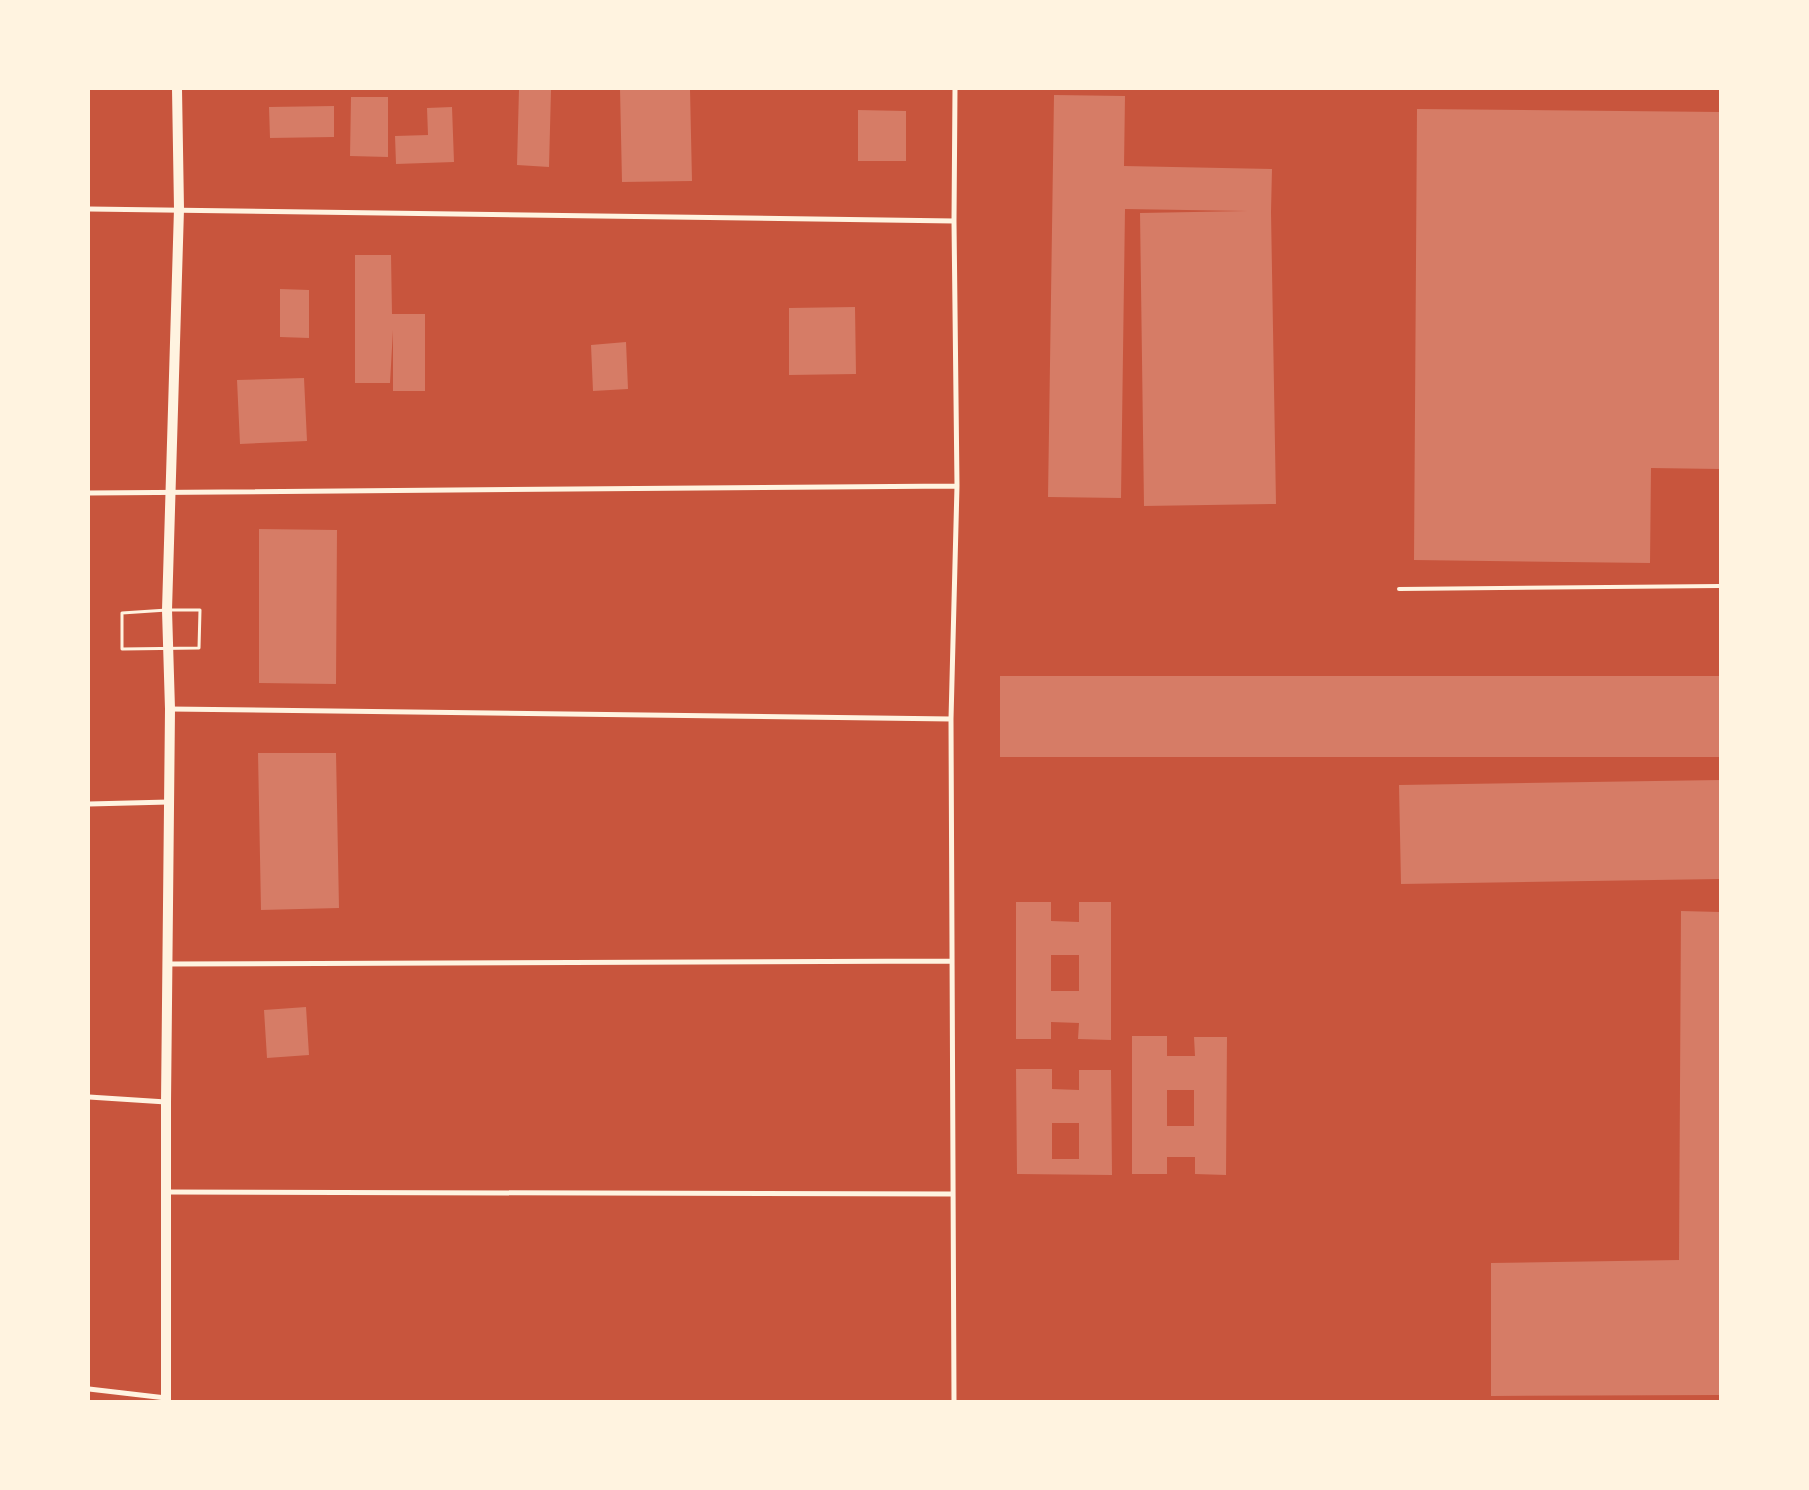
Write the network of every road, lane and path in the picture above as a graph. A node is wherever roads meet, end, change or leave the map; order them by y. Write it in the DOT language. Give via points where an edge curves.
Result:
graph roads {
  1 [pos="177,89"];
  2 [pos="955,89"];
  3 [pos="89,209"];
  4 [pos="179,209"];
  5 [pos="954,221"];
  6 [pos="957,486"];
  7 [pos="172,492"];
  8 [pos="89,493"];
  9 [pos="1720,586"];
  10 [pos="1399,589"];
  11 [pos="200,610"];
  12 [pos="122,613"];
  13 [pos="199,648"];
  14 [pos="122,649"];
  15 [pos="170,709"];
  16 [pos="951,719"];
  17 [pos="169,802"];
  18 [pos="89,804"];
  19 [pos="952,961"];
  20 [pos="168,964"];
  21 [pos="89,1097"];
  22 [pos="166,1102"];
  23 [pos="166,1192"];
  24 [pos="952,1194"];
  25 [pos="89,1389"];
  26 [pos="166,1400"];
  27 [pos="954,1401"];
  1 -- 4 [label="main road"];
  2 -- 5 [label="street"];
  3 -- 4 [label="street"];
  4 -- 5 [label="street"];
  4 -- 7 [label="main road"];
  5 -- 6 [label="street"];
  6 -- 7 [label="street"];
  6 -- 16 [label="street"];
  7 -- 8 [label="street"];
  7 -- 15 [label="main road" via="167,610"];
  9 -- 10 [label="lane"];
  11 -- 13 [label="path"];
  12 -- 14 [label="path"];
  15 -- 16 [label="street"];
  15 -- 17 [label="main road"];
  16 -- 19 [label="street"];
  17 -- 18 [label="street"];
  17 -- 20 [label="main road"];
  19 -- 20 [label="street"];
  19 -- 24 [label="street"];
  20 -- 22 [label="main road"];
  21 -- 22 [label="street"];
  22 -- 23 [label="main road"];
  23 -- 24 [label="street"];
  23 -- 26 [label="main road"];
  24 -- 27 [label="street"];
  25 -- 26 [label="street"];
}
